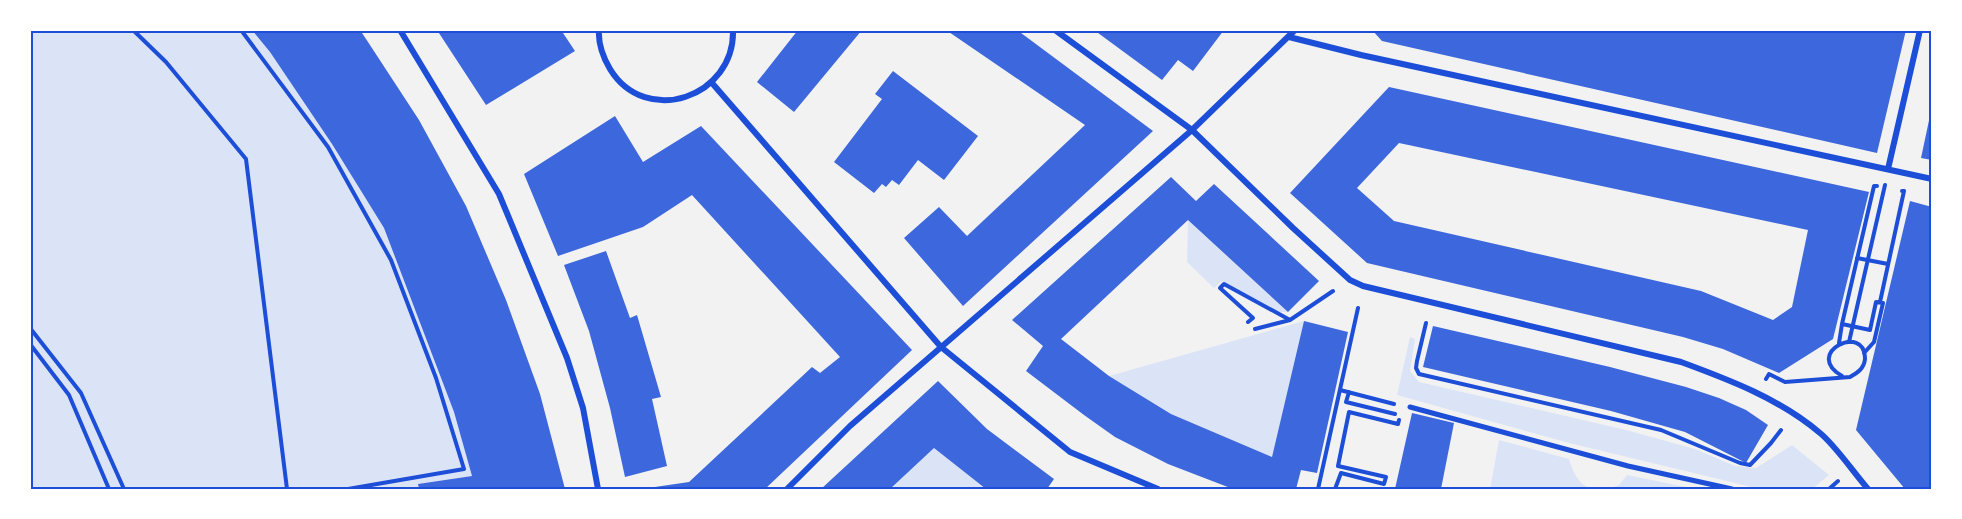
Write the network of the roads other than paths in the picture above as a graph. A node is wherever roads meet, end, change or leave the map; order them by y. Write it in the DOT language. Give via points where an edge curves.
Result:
graph roads {
  1 [pos="400,30"];
  2 [pos="599,30"];
  3 [pos="733,30"];
  4 [pos="1055,30"];
  5 [pos="1295,30"];
  6 [pos="1920,30"];
  7 [pos="1289,37"];
  8 [pos="712,83"];
  9 [pos="1192,130"];
  10 [pos="1888,169"];
  11 [pos="1932,180"];
  12 [pos="941,346"];
  13 [pos="1410,407"];
  14 [pos="598,489"];
  15 [pos="788,489"];
  16 [pos="1158,489"];
  17 [pos="1732,489"];
  18 [pos="1868,489"];
  1 -- 14 [label="street" via="499,194 567,358 583,408"];
  2 -- 8 [label="street" via="603,58 614,77 631,91 651,99 672,100 693,95"];
  3 -- 8 [label="street" via="726,65"];
  4 -- 9 [label="street"];
  5 -- 7 [label="street"];
  6 -- 10 [label="street"];
  7 -- 9 [label="street"];
  7 -- 10 [label="street"];
  8 -- 12 [label="street"];
  9 -- 12 [label="street"];
  9 -- 18 [label="street" via="1350,280 1373,289 1682,362 1722,377 1758,393 1822,434"];
  10 -- 11 [label="street"];
  12 -- 15 [label="street" via="850,426"];
  12 -- 16 [label="street" via="1070,452"];
  13 -- 17 [label="street" via="1628,466"];
}
